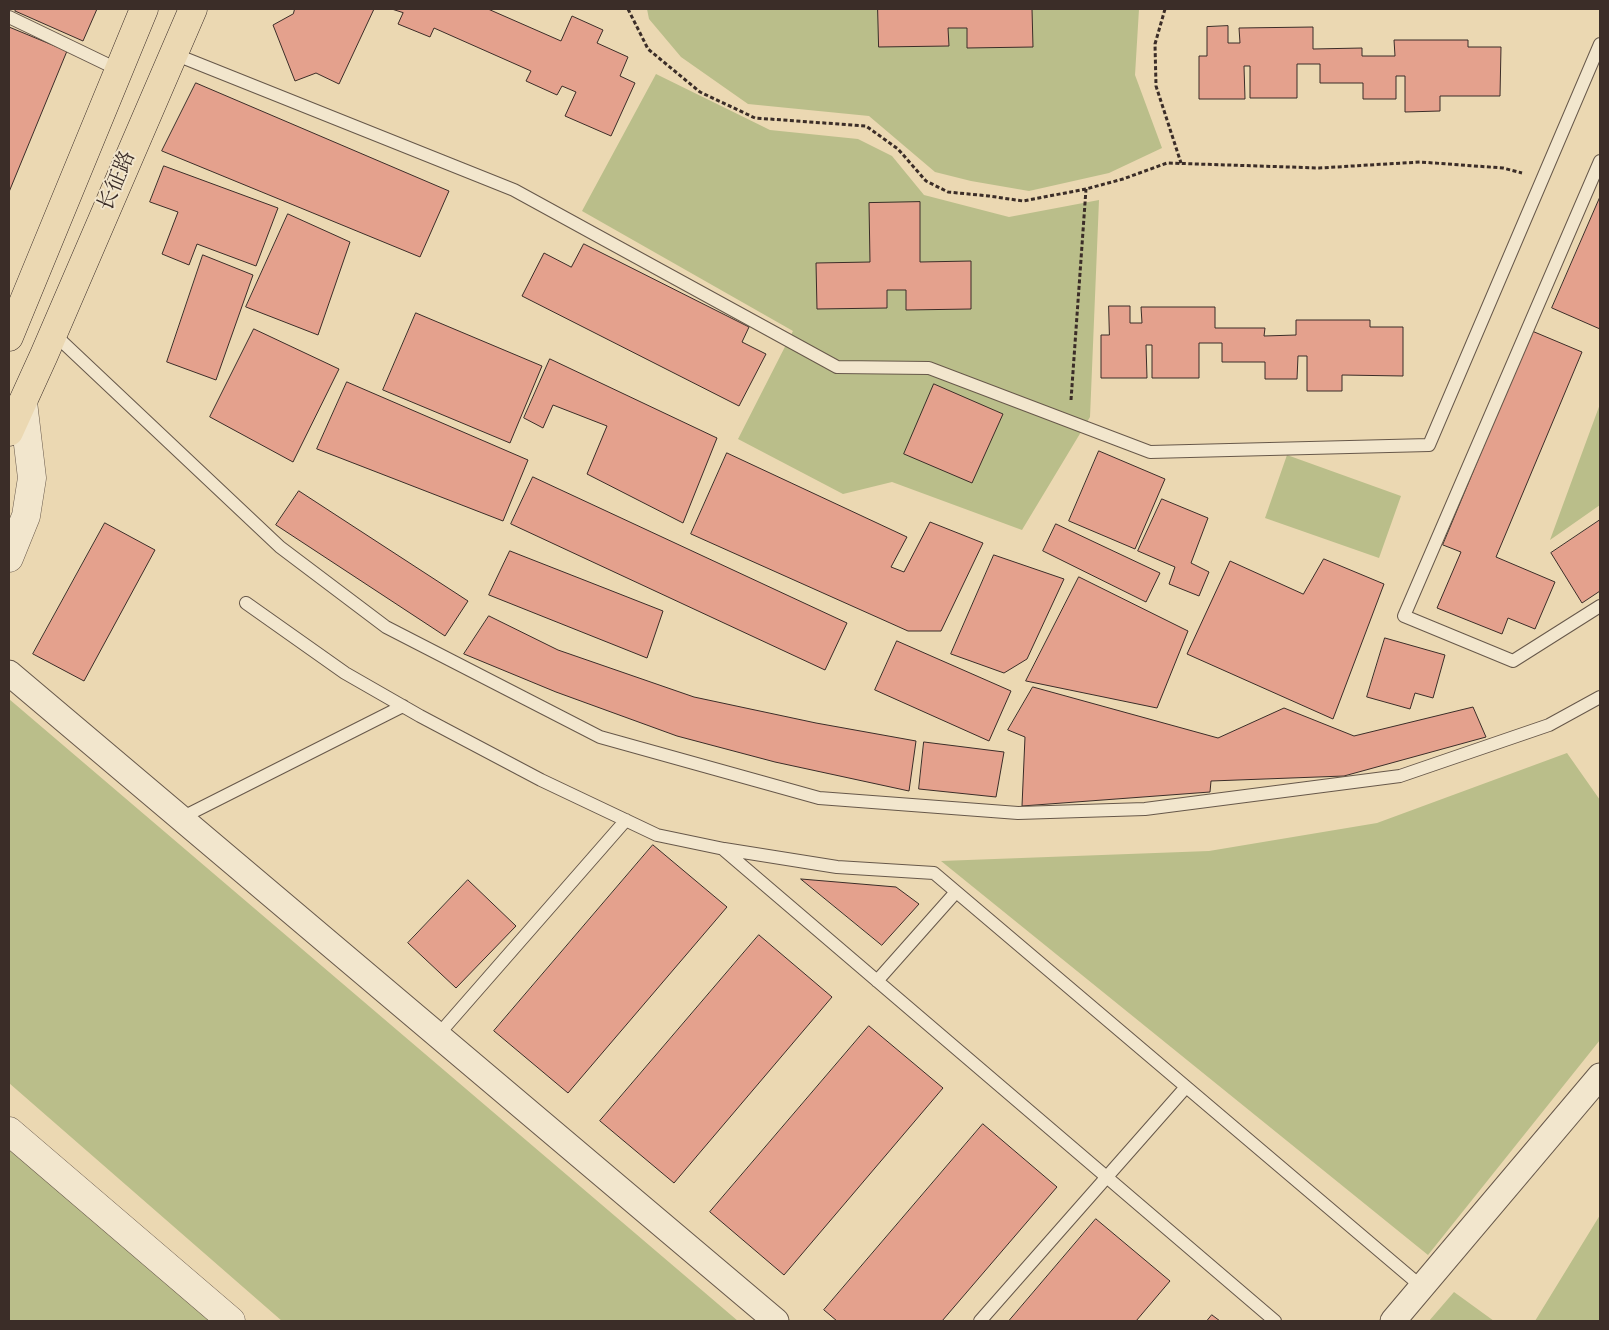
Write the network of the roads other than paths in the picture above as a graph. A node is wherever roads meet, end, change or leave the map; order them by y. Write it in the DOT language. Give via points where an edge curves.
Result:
graph roads {
  1 [pos="144,9"];
  2 [pos="193,9"];
  3 [pos="9,17"];
  4 [pos="1600,44"];
  5 [pos="174,54"];
  6 [pos="119,70"];
  7 [pos="1600,161"];
  8 [pos="9,337"];
  9 [pos="49,344"];
  10 [pos="23,402"];
  11 [pos="9,432"];
  12 [pos="9,558"];
  13 [pos="246,603"];
  14 [pos="1600,606"];
  15 [pos="9,673"];
  16 [pos="1600,698"];
  17 [pos="403,706"];
  18 [pos="181,818"];
  19 [pos="626,820"];
  20 [pos="724,849"];
  21 [pos="956,892"];
  22 [pos="877,981"];
  23 [pos="438,1035"];
  24 [pos="1600,1076"];
  25 [pos="1186,1087"];
  26 [pos="9,1131"];
  27 [pos="1107,1177"];
  28 [pos="1422,1287"];
  29 [pos="231,1321"];
  30 [pos="776,1321"];
  31 [pos="980,1321"];
  32 [pos="1275,1321"];
  33 [pos="1393,1321"];
  1 -- 6 [label="main road, 长征路"];
  2 -- 5 [label="main road, 长征路"];
  3 -- 6 [label="lane"];
  4 -- 5 [label="lane" via="1429,445 1150,452 929,368 837,367 514,190"];
  5 -- 9 [label="main road, 长征路"];
  6 -- 8 [label="main road, 长征路"];
  7 -- 14 [label="lane" via="1404,616 1513,661"];
  9 -- 10 [label="main road, 长征路"];
  9 -- 16 [label="lane" via="280,547 386,626 600,737 819,798 1018,813 1145,809 1400,776 1548,725"];
  10 -- 11 [label="main road, 长征路"];
  10 -- 12 [label="street" via="32,478 26,516"];
  13 -- 17 [label="lane" via="345,673"];
  15 -- 18 [label="street"];
  17 -- 18 [label="lane"];
  17 -- 19 [label="lane" via="541,780"];
  18 -- 23 [label="street"];
  19 -- 20 [label="lane" via="657,835"];
  19 -- 23 [label="lane"];
  20 -- 21 [label="lane" via="837,867 934,873"];
  20 -- 22 [label="lane"];
  21 -- 22 [label="lane"];
  21 -- 25 [label="lane"];
  22 -- 27 [label="lane"];
  23 -- 30 [label="street"];
  24 -- 28 [label="street"];
  25 -- 27 [label="lane"];
  25 -- 28 [label="lane"];
  26 -- 29 [label="street"];
  27 -- 31 [label="lane"];
  27 -- 32 [label="lane"];
  28 -- 33 [label="street"];
}
